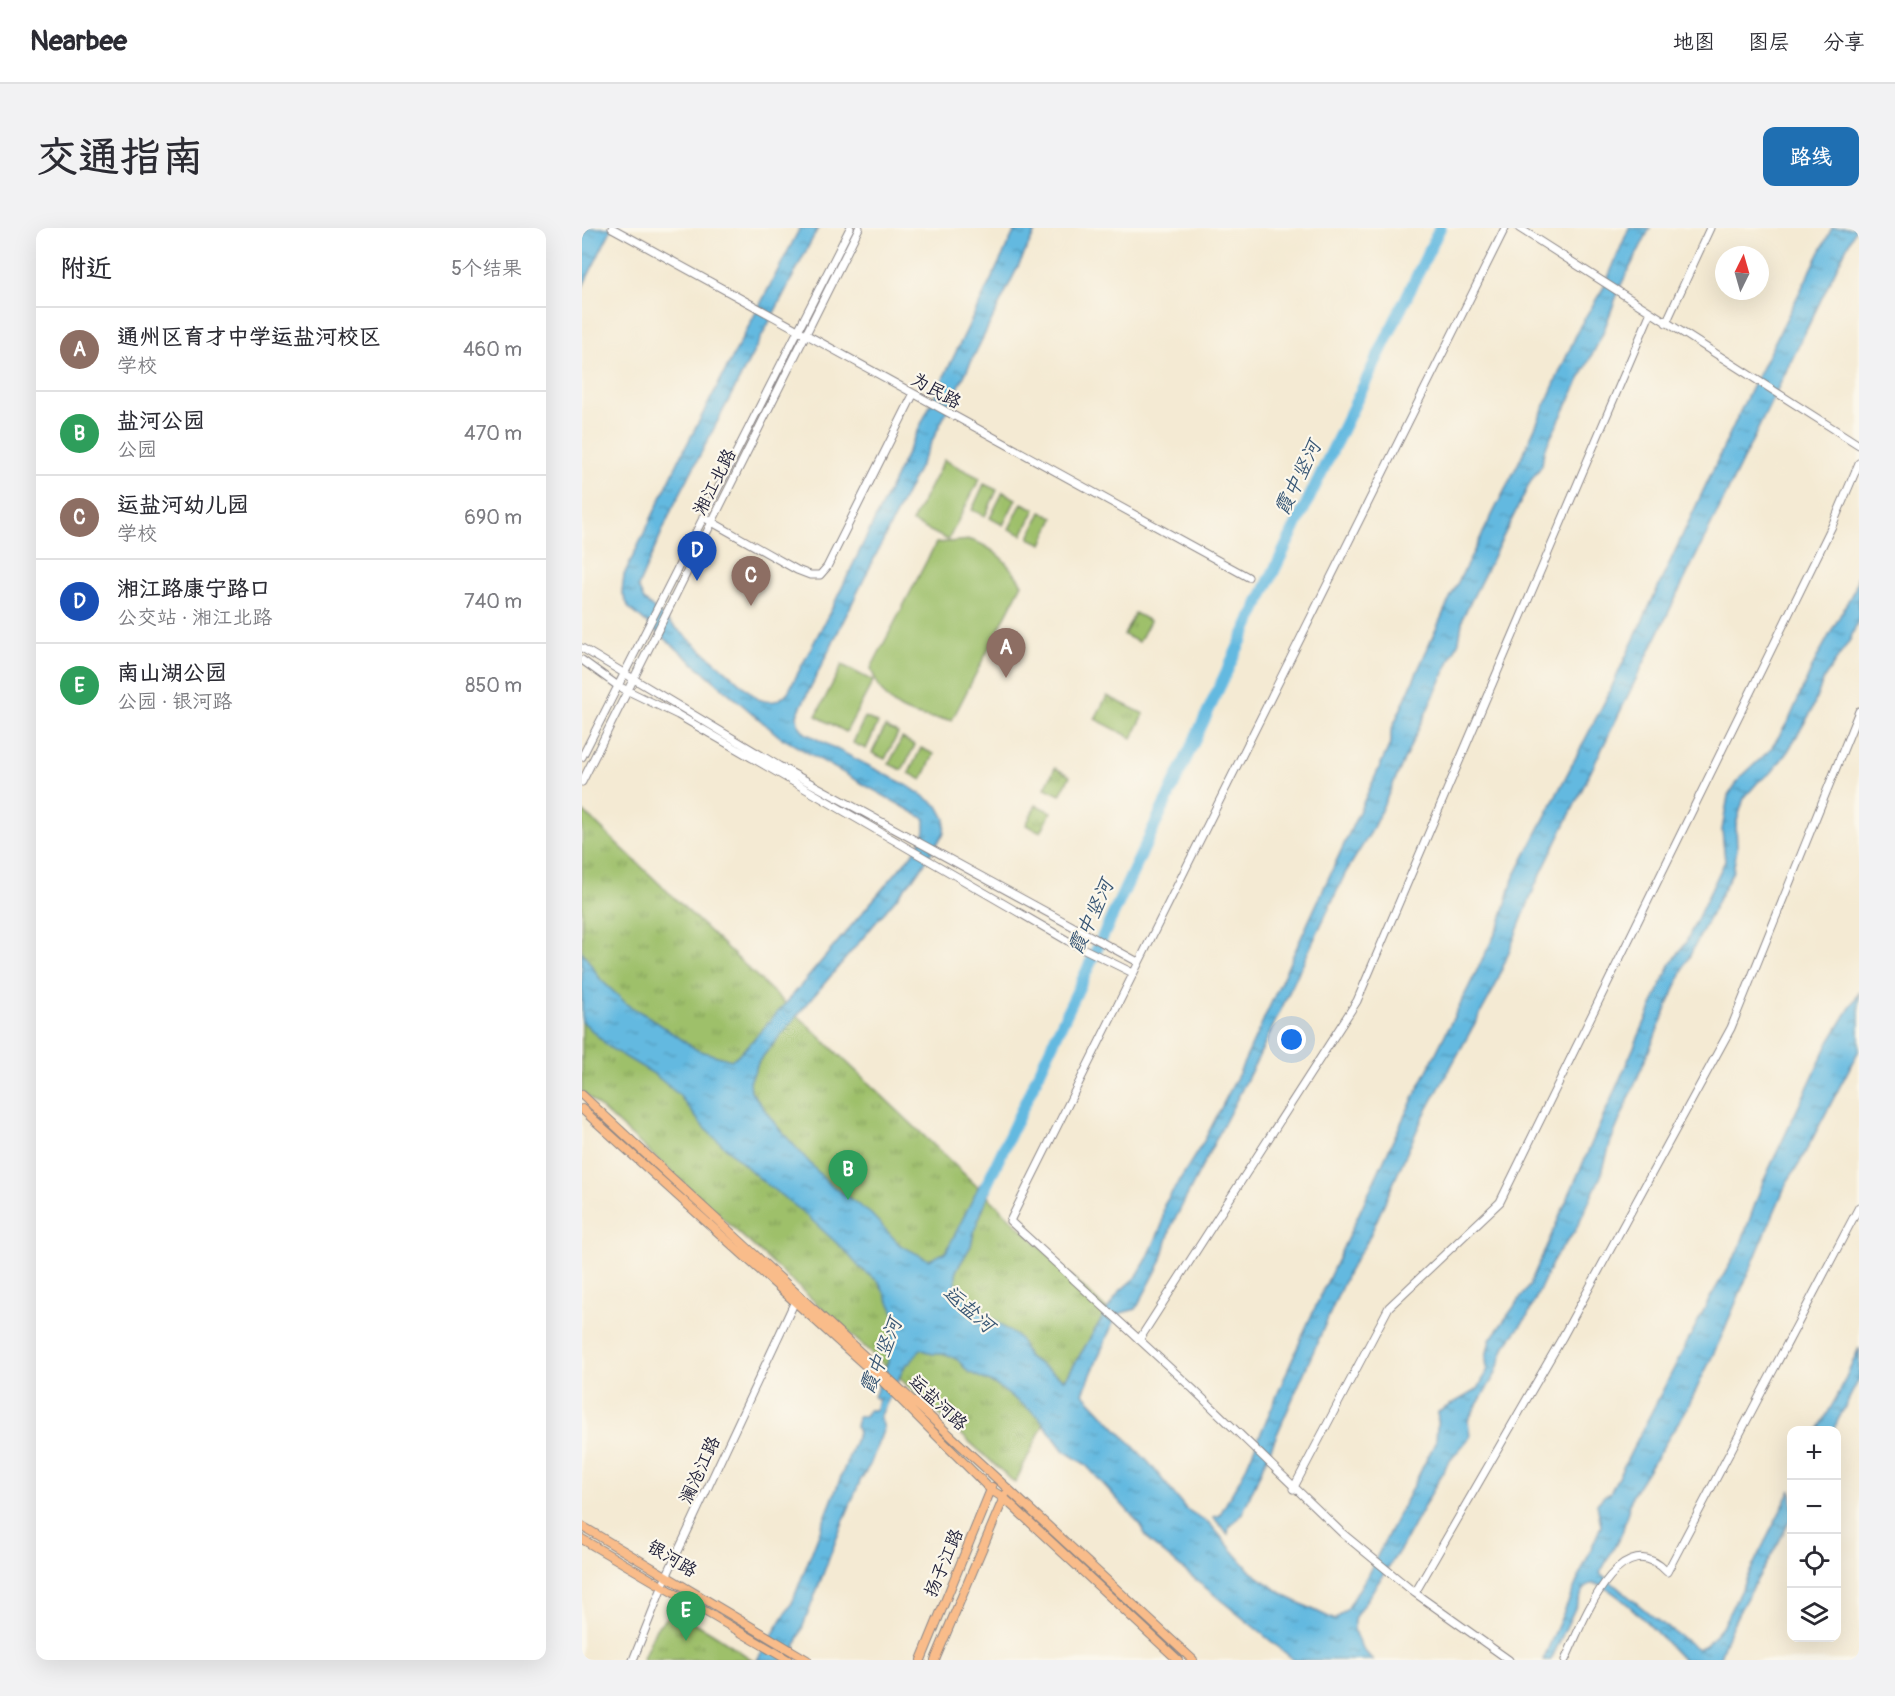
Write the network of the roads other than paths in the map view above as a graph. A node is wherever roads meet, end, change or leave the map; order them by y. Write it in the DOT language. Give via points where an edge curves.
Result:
graph roads {
  1 [pos="850,228"];
  2 [pos="859,228"];
  3 [pos="1505,228"];
  4 [pos="1519,228"];
  5 [pos="1710,228"];
  6 [pos="614,229"];
  7 [pos="1650,314"];
  8 [pos="1666,323"];
  9 [pos="797,331"];
  10 [pos="807,336"];
  11 [pos="913,395"];
  12 [pos="1859,445"];
  13 [pos="1859,463"];
  14 [pos="703,517"];
  15 [pos="712,522"];
  16 [pos="1248,577"];
  17 [pos="582,648"];
  18 [pos="582,660"];
  19 [pos="624,674"];
  20 [pos="632,680"];
  21 [pos="618,686"];
  22 [pos="627,690"];
  23 [pos="1859,711"];
  24 [pos="1856,724"];
  25 [pos="582,757"];
  26 [pos="582,782"];
  27 [pos="1138,962"];
  28 [pos="1133,973"];
  29 [pos="582,1095"];
  30 [pos="582,1109"];
  31 [pos="1859,1207"];
  32 [pos="796,1298"];
  33 [pos="1139,1340"];
  34 [pos="897,1391"];
  35 [pos="993,1478"];
  36 [pos="1006,1488"];
  37 [pos="1293,1489"];
  38 [pos="991,1490"];
  39 [pos="1005,1498"];
  40 [pos="582,1526"];
  41 [pos="582,1539"];
  42 [pos="667,1575"];
  43 [pos="664,1588"];
  44 [pos="1415,1593"];
  45 [pos="765,1640"];
  46 [pos="633,1660"];
  47 [pos="788,1660"];
  48 [pos="807,1660"];
  49 [pos="921,1660"];
  50 [pos="934,1660"];
  51 [pos="1179,1660"];
  52 [pos="1193,1660"];
  53 [pos="1509,1660"];
  54 [pos="1565,1660"];
  1 -- 9 [label="street, 湘江北路"];
  2 -- 10 [label="street, 湘江北路"];
  3 -- 27 [label="street"];
  4 -- 7 [label="street"];
  5 -- 8 [label="street"];
  6 -- 9 [label="street, 为民路"];
  7 -- 8 [label="street"];
  7 -- 33 [label="street" via="1357,1001"];
  8 -- 12 [label="street"];
  9 -- 10 [label="street, 为民路"];
  9 -- 14 [label="street, 湘江北路"];
  10 -- 11 [label="street, 为民路"];
  10 -- 15 [label="street, 湘江北路"];
  11 -- 15 [label="street" via="828,567 820,575 797,570"];
  11 -- 16 [label="street, 为民路"];
  13 -- 37 [label="street" via="1832,526 1500,1202 1389,1307"];
  14 -- 15 [label="street"];
  14 -- 19 [label="street, 湘江北路"];
  15 -- 20 [label="street, 湘江北路"];
  17 -- 19 [label="street"];
  18 -- 21 [label="street"];
  19 -- 20 [label="street"];
  19 -- 21 [label="street, 湘江北路"];
  20 -- 22 [label="street, 湘江北路"];
  20 -- 27 [label="street" via="789,772"];
  21 -- 22 [label="street"];
  21 -- 25 [label="street, 湘江北路"];
  22 -- 26 [label="street, 湘江北路"];
  22 -- 28 [label="street" via="738,749 1068,941"];
  23 -- 24 [label="street"];
  24 -- 44 [label="street" via="1726,1037 1562,1338"];
  27 -- 28 [label="street"];
  28 -- 33 [label="street" via="1010,1221"];
  29 -- 32 [label="main road, 运盐河路"];
  30 -- 32 [label="main road, 运盐河路"];
  31 -- 54 [label="street" via="1667,1572 1656,1561 1643,1558 1616,1567"];
  32 -- 34 [label="main road, 运盐河路"];
  32 -- 42 [label="street, 澜沧江路"];
  33 -- 37 [label="street"];
  34 -- 35 [label="main road, 运盐河路"];
  34 -- 38 [label="main road, 运盐河路"];
  35 -- 36 [label="main road, 运盐河路"];
  35 -- 38 [label="main road, 扬子江路"];
  36 -- 39 [label="main road, 扬子江路"];
  36 -- 52 [label="main road, 运盐河路"];
  37 -- 44 [label="street"];
  38 -- 39 [label="main road, 运盐河路"];
  38 -- 49 [label="main road, 扬子江路"];
  39 -- 50 [label="main road, 扬子江路"];
  39 -- 51 [label="main road, 运盐河路"];
  40 -- 42 [label="main road, 银河路"];
  41 -- 43 [label="main road, 银河路"];
  42 -- 43 [label="street, 澜沧江路"];
  42 -- 45 [label="main road, 银河路"];
  43 -- 45 [label="main road, 银河路"];
  43 -- 46 [label="street, 澜沧江路"];
  44 -- 53 [label="street"];
  45 -- 47 [label="main road, 银河路"];
  45 -- 48 [label="main road, 银河路"];
}
